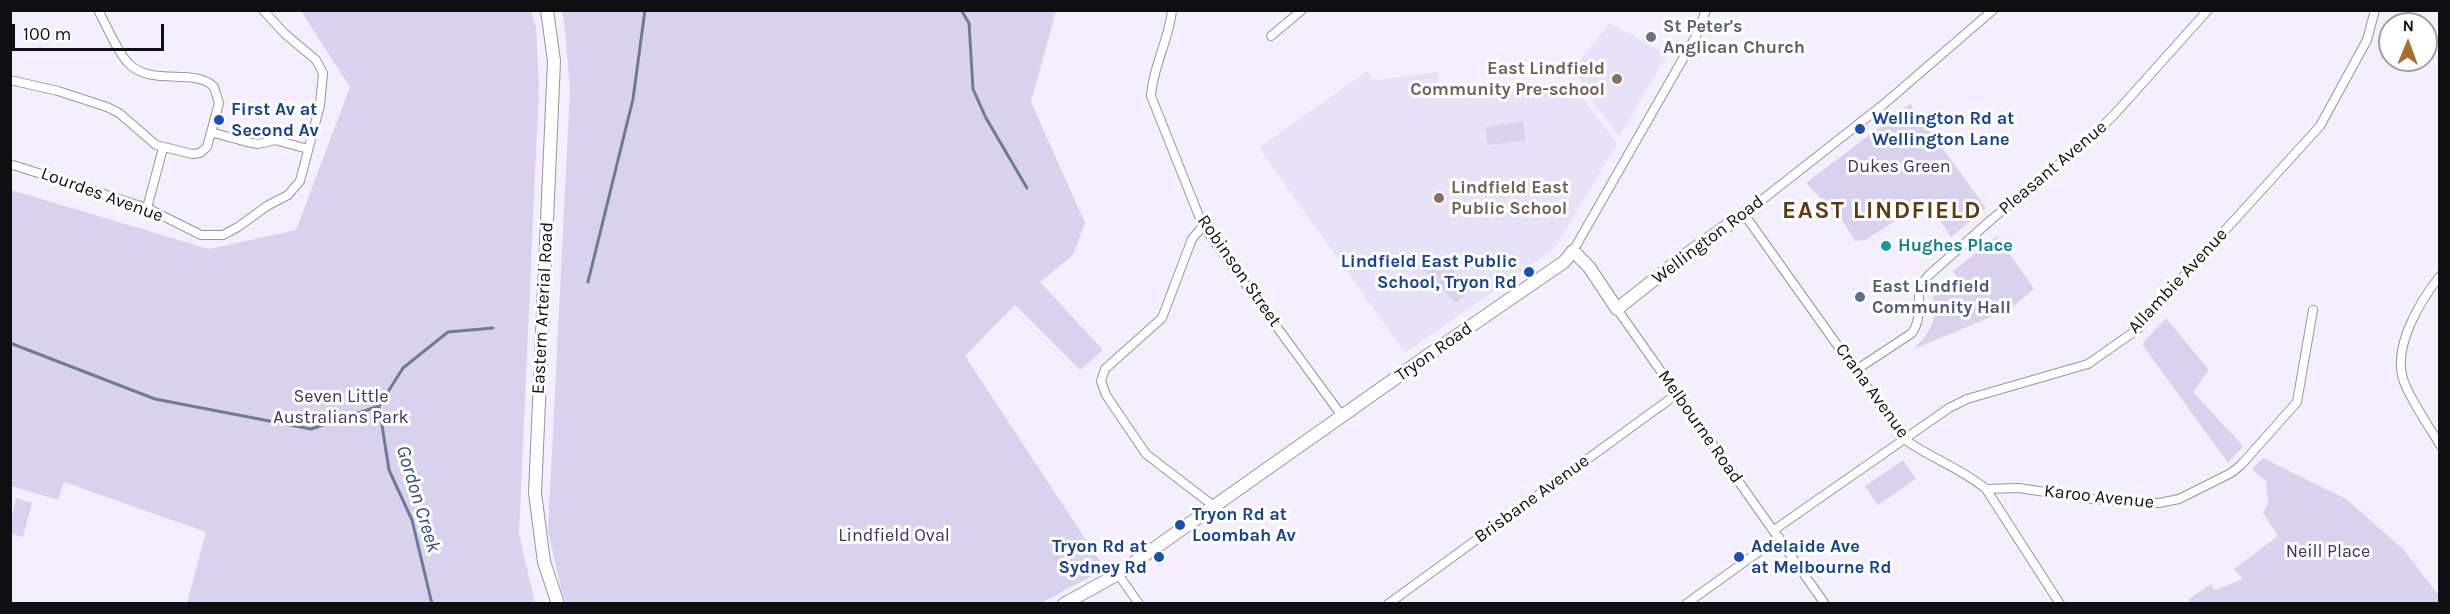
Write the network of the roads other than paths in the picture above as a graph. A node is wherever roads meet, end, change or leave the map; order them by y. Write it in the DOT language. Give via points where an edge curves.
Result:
graph roads {
  1 [pos="98,10"];
  2 [pos="263,10"];
  3 [pos="547,10"];
  4 [pos="1172,10"];
  5 [pos="1302,10"];
  6 [pos="1706,10"];
  7 [pos="1993,10"];
  8 [pos="2208,10"];
  9 [pos="2375,10"];
  10 [pos="1271,36"];
  11 [pos="11,83"];
  12 [pos="211,132"];
  13 [pos="163,148"];
  14 [pos="308,149"];
  15 [pos="10,164"];
  16 [pos="147,208"];
  17 [pos="1744,214"];
  18 [pos="1203,226"];
  19 [pos="1574,251"];
  20 [pos="2439,276"];
  21 [pos="1617,309"];
  22 [pos="2313,310"];
  23 [pos="1856,370"];
  24 [pos="1677,394"];
  25 [pos="1342,416"];
  26 [pos="1904,439"];
  27 [pos="2439,445"];
  28 [pos="1986,489"];
  29 [pos="1215,507"];
  30 [pos="1777,534"];
  31 [pos="1118,574"];
  32 [pos="558,603"];
  33 [pos="1064,603"];
  34 [pos="1139,603"];
  35 [pos="1388,603"];
  36 [pos="1686,603"];
  37 [pos="1825,603"];
  38 [pos="2060,603"];
  1 -- 12 [label="street" via="130,65 154,76 198,79 214,87 219,104"];
  2 -- 14 [label="street, Lourdes Avenue" via="315,60 323,73 320,105"];
  3 -- 32 [label="street, Eastern Arterial Road" via="554,61 535,493 543,562"];
  4 -- 18 [label="street, Robinson Street" via="1152,79 1151,96"];
  5 -- 10 [label="street"];
  6 -- 19 [label="street, Tryon Road" via="1696,36"];
  7 -- 17 [label="street, Wellington Road" via="1884,104"];
  8 -- 23 [label="street, Pleasant Avenue" via="2090,139 1929,275 1919,287 1918,324 1912,333"];
  9 -- 26 [label="street, Allambie Avenue" via="2367,40 2320,126 2138,329 2088,364 1966,399"];
  11 -- 13 [label="street" via="107,107"];
  12 -- 13 [label="street" via="207,147 200,153"];
  12 -- 14 [label="street" via="258,144 275,140"];
  13 -- 16 [label="street"];
  14 -- 16 [label="street, Lourdes Avenue" via="300,181 288,195 223,235 201,235"];
  15 -- 16 [label="street, Lourdes Avenue"];
  17 -- 21 [label="street, Wellington Road"];
  17 -- 23 [label="street, Crana Avenue"];
  18 -- 25 [label="street, Robinson Street"];
  18 -- 29 [label="street" via="1192,239 1162,318 1105,369 1101,381 1106,395 1146,454"];
  19 -- 21 [label="street, Melbourne Road"];
  19 -- 25 [label="street, Tryon Road" via="1564,262"];
  20 -- 27 [label="street" via="2415,316 2400,355 2404,380"];
  21 -- 24 [label="street, Melbourne Road"];
  22 -- 28 [label="street, Karoo Avenue" via="2297,402 2231,473 2179,499 2159,503 2091,499 2019,488"];
  23 -- 26 [label="street, Crana Avenue"];
  24 -- 30 [label="street, Melbourne Road"];
  24 -- 35 [label="street, Brisbane Avenue"];
  25 -- 29 [label="street, Tryon Road"];
  26 -- 28 [label="street, Crana Avenue" via="1969,475"];
  26 -- 30 [label="street, Allambie Avenue"];
  28 -- 38 [label="street, Crana Avenue"];
  29 -- 31 [label="street, Tryon Road"];
  30 -- 36 [label="street, Allambie Avenue"];
  30 -- 37 [label="street, Melbourne Road"];
  31 -- 33 [label="street, Tryon Road"];
  31 -- 34 [label="street"];
}
